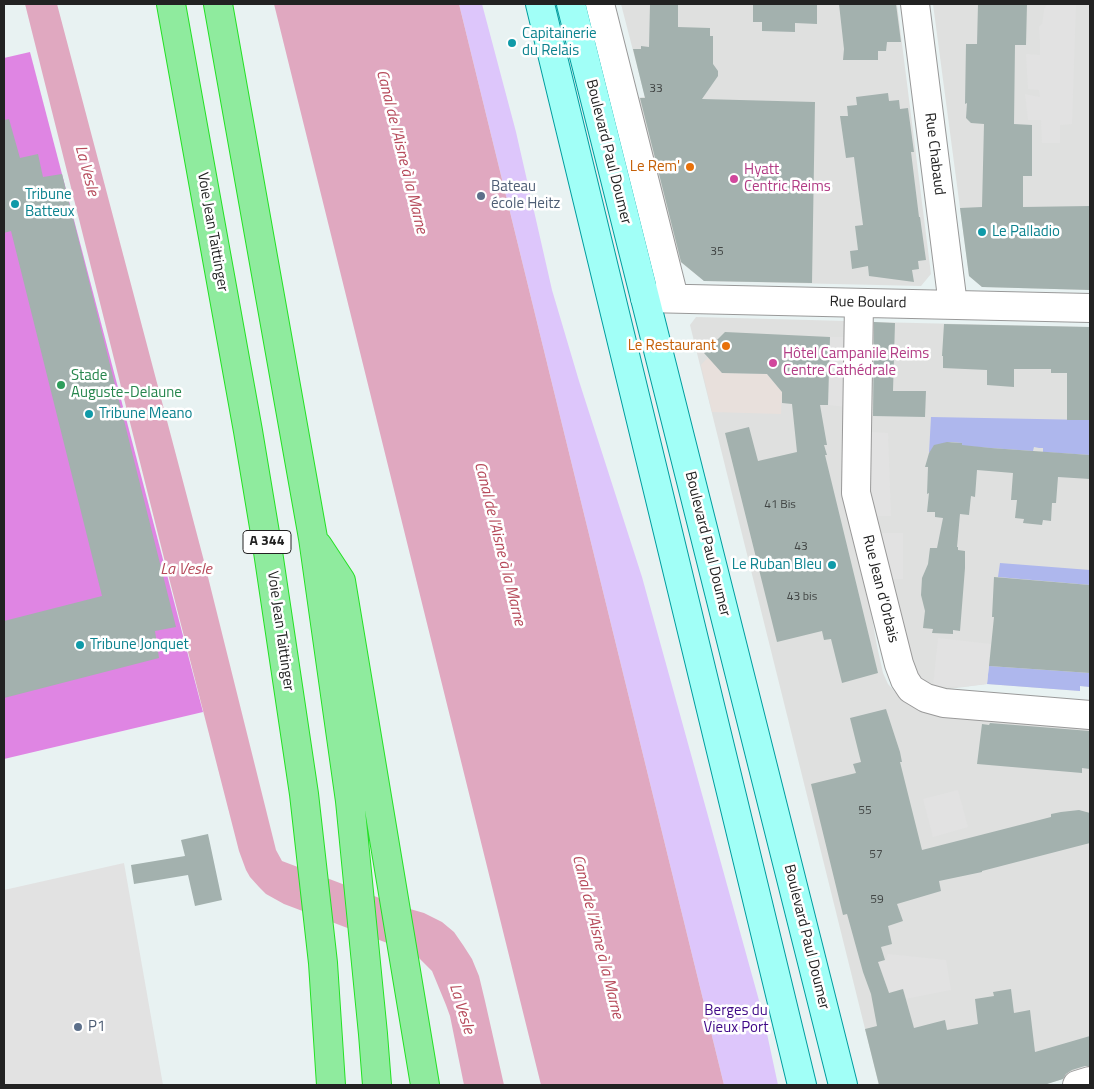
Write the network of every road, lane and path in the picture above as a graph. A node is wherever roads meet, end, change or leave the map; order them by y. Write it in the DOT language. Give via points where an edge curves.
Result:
graph roads {
  1 [pos="171,4"];
  2 [pos="218,4"];
  3 [pos="540,4"];
  4 [pos="571,4"];
  5 [pos="600,4"];
  6 [pos="915,4"];
  7 [pos="645,298"];
  8 [pos="674,298"];
  9 [pos="859,303"];
  10 [pos="953,305"];
  11 [pos="1090,308"];
  12 [pos="313,538"];
  13 [pos="1090,715"];
  14 [pos="1090,1081"];
  15 [pos="802,1084"];
  16 [pos="331,1085"];
  17 [pos="377,1085"];
  18 [pos="425,1085"];
  19 [pos="843,1085"];
  20 [pos="1077,1085"];
  1 -- 16 [label="highway, Voie Jean Taittinger / A 344" via="272,574 307,824 323,963"];
  2 -- 12 [label="highway, A 344"];
  3 -- 15 [label="main road, Boulevard Paul Doumer"];
  4 -- 7 [label="main road, Boulevard Paul Doumer"];
  5 -- 8 [label="street, Boulevard Paul Doumer"];
  6 -- 10 [label="street, Rue Chabaud"];
  7 -- 8 [label="street, Rue Boulard"];
  7 -- 19 [label="main road, Boulevard Paul Doumer"];
  8 -- 9 [label="street, Rue Boulard"];
  9 -- 10 [label="street, Rue Boulard"];
  9 -- 13 [label="street, Rue Jean d'Orbais" via="856,493 905,680 911,689 926,698 944,703"];
  10 -- 11 [label="street, Rue Boulard"];
  12 -- 17 [label="highway, A 344" via="350,801"];
  12 -- 18 [label="highway" via="341,581"];
  14 -- 20 [label="street"];
}
